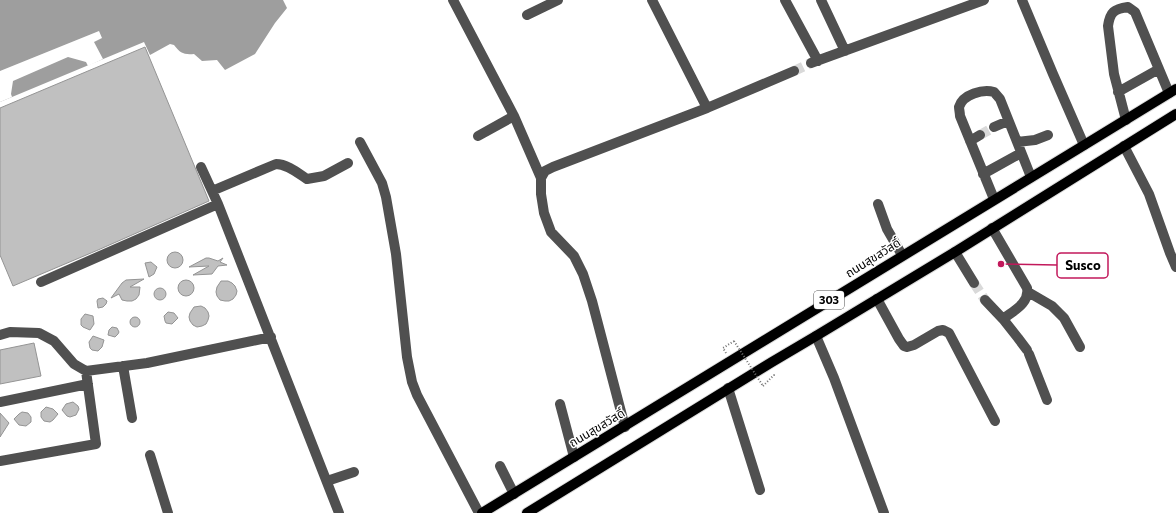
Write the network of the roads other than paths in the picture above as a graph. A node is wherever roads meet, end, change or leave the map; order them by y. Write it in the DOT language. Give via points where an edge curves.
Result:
graph roads {
  1 [pos="453,0"];
  2 [pos="558,0"];
  3 [pos="652,0"];
  4 [pos="785,0"];
  5 [pos="821,0"];
  6 [pos="984,0"];
  7 [pos="1022,0"];
  8 [pos="527,15"];
  9 [pos="845,51"];
  10 [pos="1159,69"];
  11 [pos="794,71"];
  12 [pos="1172,91"];
  13 [pos="1118,92"];
  14 [pos="707,108"];
  15 [pos="1176,114"];
  16 [pos="514,116"];
  17 [pos="1126,120"];
  18 [pos="1008,121"];
  19 [pos="994,127"];
  20 [pos="980,135"];
  21 [pos="1048,135"];
  22 [pos="478,136"];
  23 [pos="970,141"];
  24 [pos="360,142"];
  25 [pos="1017,142"];
  26 [pos="1084,145"];
  27 [pos="1124,146"];
  28 [pos="1021,153"];
  29 [pos="348,163"];
  30 [pos="201,167"];
  31 [pos="983,174"];
  32 [pos="1031,177"];
  33 [pos="541,178"];
  34 [pos="212,191"];
  35 [pos="994,199"];
  36 [pos="218,204"];
  37 [pos="878,204"];
  38 [pos="992,228"];
  39 [pos="954,252"];
  40 [pos="902,255"];
  41 [pos="1176,268"];
  42 [pos="41,282"];
  43 [pos="974,283"];
  44 [pos="1028,292"];
  45 [pos="877,299"];
  46 [pos="985,300"];
  47 [pos="1003,319"];
  48 [pos="0,335"];
  49 [pos="816,336"];
  50 [pos="271,337"];
  51 [pos="1080,347"];
  52 [pos="123,366"];
  53 [pos="86,371"];
  54 [pos="88,384"];
  55 [pos="728,388"];
  56 [pos="1047,400"];
  57 [pos="0,402"];
  58 [pos="560,404"];
  59 [pos="132,418"];
  60 [pos="995,422"];
  61 [pos="625,426"];
  62 [pos="150,455"];
  63 [pos="574,457"];
  64 [pos="0,461"];
  65 [pos="500,466"];
  66 [pos="354,472"];
  67 [pos="327,481"];
  68 [pos="760,490"];
  69 [pos="514,494"];
  70 [pos="168,513"];
  71 [pos="339,513"];
  72 [pos="479,513"];
  73 [pos="482,513"];
  74 [pos="528,513"];
  75 [pos="884,513"];
  1 -- 16 [label="street"];
  2 -- 8 [label="street"];
  3 -- 14 [label="street"];
  4 -- 9 [label="street" via="814,62"];
  5 -- 9 [label="street"];
  6 -- 9 [label="street"];
  7 -- 26 [label="street"];
  10 -- 12 [label="street"];
  10 -- 13 [label="street"];
  10 -- 13 [label="street" via="1135,12 1128,7 1119,8 1112,13 1108,26"];
  11 -- 14 [label="street"];
  12 -- 17 [label="main road, ถนนสุขสวัสดิ์ / 303"];
  13 -- 17 [label="street"];
  14 -- 33 [label="street" via="553,167 545,171"];
  15 -- 27 [label="main road, 303"];
  16 -- 22 [label="street"];
  16 -- 33 [label="street"];
  17 -- 26 [label="main road, ถนนสุขสวัสดิ์ / 303"];
  18 -- 19 [label="street"];
  18 -- 23 [label="street" via="1000,99 994,92 977,92 964,100 959,108"];
  18 -- 25 [label="street"];
  20 -- 23 [label="street"];
  21 -- 25 [label="street" via="1035,140"];
  23 -- 31 [label="street"];
  24 -- 72 [label="street" via="382,183 386,197 412,382"];
  25 -- 28 [label="street"];
  26 -- 32 [label="main road, ถนนสุขสวัสดิ์ / 303"];
  27 -- 38 [label="main road, 303"];
  27 -- 41 [label="street" via="1149,194"];
  28 -- 31 [label="street"];
  28 -- 32 [label="street"];
  29 -- 34 [label="street" via="324,176 307,179 282,164 276,164"];
  30 -- 34 [label="street"];
  31 -- 35 [label="street"];
  32 -- 35 [label="main road, ถนนสุขสวัสดิ์ / 303"];
  33 -- 61 [label="street" via="544,213 551,232 574,256 583,274"];
  34 -- 36 [label="street"];
  35 -- 40 [label="main road, ถนนสุขสวัสดิ์ / 303"];
  36 -- 42 [label="street"];
  36 -- 50 [label="street"];
  37 -- 40 [label="street" via="887,229"];
  38 -- 39 [label="main road, 303"];
  38 -- 44 [label="street"];
  39 -- 43 [label="street"];
  39 -- 45 [label="main road, 303"];
  40 -- 61 [label="main road, ถนนสุขสวัสดิ์ / 303"];
  44 -- 47 [label="street" via="1024,303"];
  44 -- 51 [label="street" via="1052,306 1064,318"];
  45 -- 49 [label="main road, 303"];
  45 -- 60 [label="street" via="904,346 914,345 938,331 949,333"];
  46 -- 47 [label="street"];
  47 -- 56 [label="street" via="1028,352"];
  48 -- 53 [label="street" via="10,332 39,333 54,341 74,364"];
  49 -- 55 [label="main road, 303"];
  49 -- 75 [label="street"];
  50 -- 52 [label="street"];
  50 -- 67 [label="street"];
  52 -- 53 [label="street"];
  52 -- 59 [label="street"];
  53 -- 54 [label="street"];
  54 -- 57 [label="street"];
  54 -- 64 [label="street" via="96,444"];
  55 -- 68 [label="street"];
  55 -- 74 [label="main road, 303"];
  58 -- 63 [label="street"];
  61 -- 63 [label="main road, ถนนสุขสวัสดิ์ / 303"];
  62 -- 70 [label="street"];
  63 -- 69 [label="main road, ถนนสุขสวัสดิ์ / 303"];
  65 -- 69 [label="street"];
  66 -- 67 [label="street"];
  67 -- 71 [label="street"];
  69 -- 73 [label="main road, ถนนสุขสวัสดิ์ / 303"];
}
